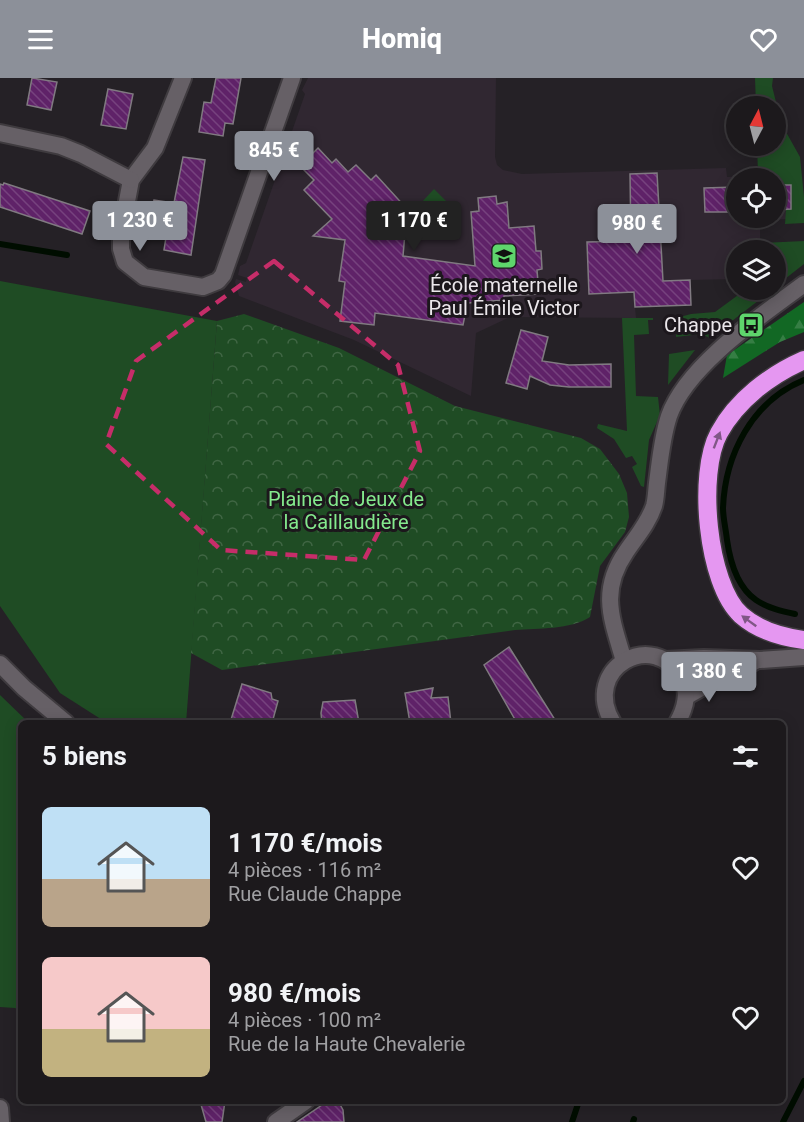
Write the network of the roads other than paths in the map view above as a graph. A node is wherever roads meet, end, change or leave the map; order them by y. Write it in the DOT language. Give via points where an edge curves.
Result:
graph roads {
  1 [pos="183,78"];
  2 [pos="292,78"];
  3 [pos="0,133"];
  4 [pos="131,180"];
  5 [pos="804,284"];
  6 [pos="804,360"];
  7 [pos="804,639"];
  8 [pos="804,657"];
  9 [pos="624,660"];
  10 [pos="665,660"];
  11 [pos="760,660"];
  12 [pos="0,664"];
  13 [pos="687,696"];
  14 [pos="62,720"];
  15 [pos="610,720"];
  16 [pos="679,720"];
  17 [pos="302,1104"];
  18 [pos="0,1108"];
  19 [pos="1,1122"];
  20 [pos="276,1122"];
  1 -- 4 [label="street" via="155,148"];
  2 -- 4 [label="street" via="218,281 203,287 144,277 125,262 121,233"];
  3 -- 4 [label="street" via="61,146"];
  5 -- 9 [label="street" via="700,368 674,405 665,428 655,503 643,530 619,563 609,590 610,616"];
  7 -- 6 [label="highway, one-way" via="782,637 757,627 726,597 706,514 710,458 717,435 729,416 770,378"];
  8 -- 11 [label="street"];
  9 -- 10 [label="street" via="652,655"];
  9 -- 15 [label="street" via="606,682 603,696"];
  10 -- 11 [label="street"];
  10 -- 13 [label="street" via="677,669"];
  11 -- 13 [label="street"];
  12 -- 14 [label="street"];
  13 -- 16 [label="street"];
  17 -- 20 [label="street"];
  18 -- 19 [label="street"];
}
